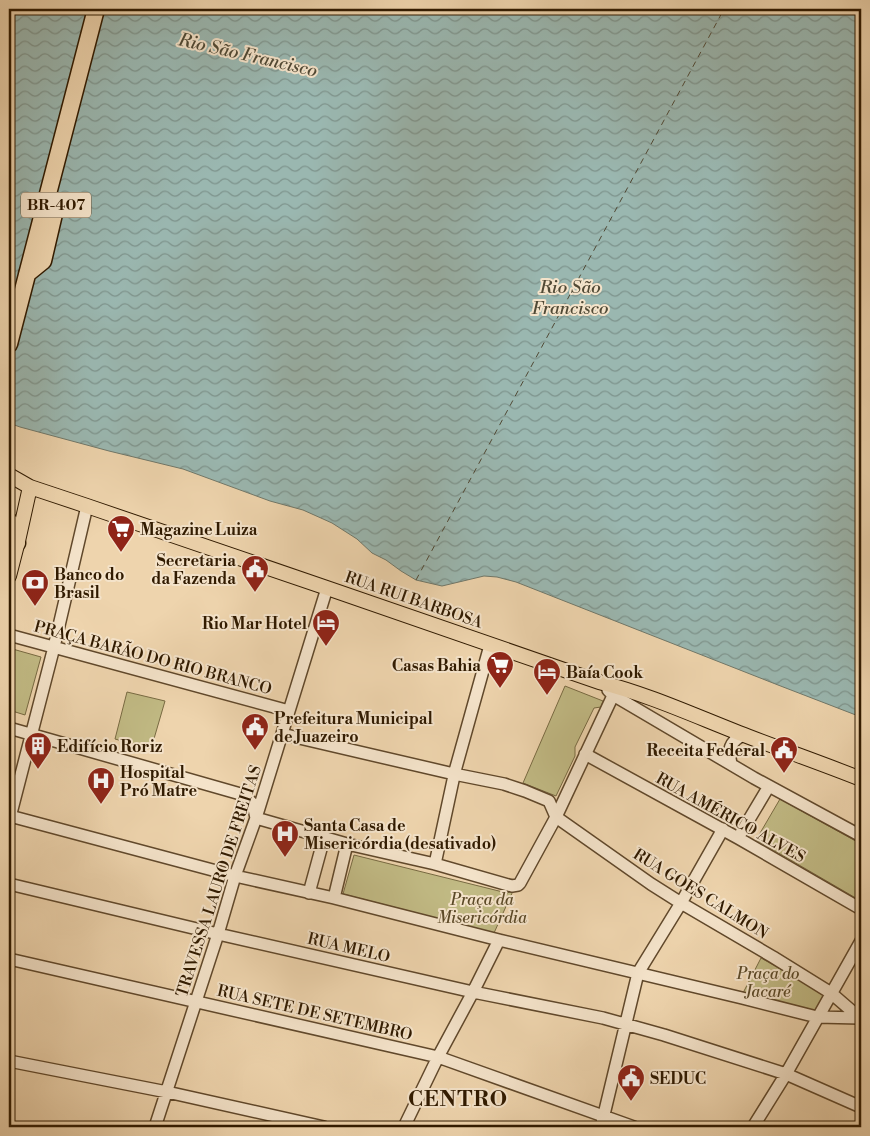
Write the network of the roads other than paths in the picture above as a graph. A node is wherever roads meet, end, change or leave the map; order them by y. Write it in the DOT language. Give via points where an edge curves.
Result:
graph roads {
  1 [pos="96,9"];
  2 [pos="65,128"];
  3 [pos="27,274"];
  4 [pos="9,344"];
  5 [pos="9,475"];
  6 [pos="30,486"];
  7 [pos="87,506"];
  8 [pos="10,523"];
  9 [pos="17,544"];
  10 [pos="9,576"];
  11 [pos="327,588"];
  12 [pos="9,635"];
  13 [pos="54,647"];
  14 [pos="489,647"];
  15 [pos="615,691"];
  16 [pos="289,711"];
  17 [pos="9,728"];
  18 [pos="32,734"];
  19 [pos="282,734"];
  20 [pos="742,735"];
  21 [pos="585,754"];
  22 [pos="731,764"];
  23 [pos="454,774"];
  24 [pos="861,779"];
  25 [pos="769,786"];
  26 [pos="556,817"];
  27 [pos="9,818"];
  28 [pos="256,818"];
  29 [pos="723,830"];
  30 [pos="861,836"];
  31 [pos="324,838"];
  32 [pos="738,838"];
  33 [pos="348,844"];
  34 [pos="435,864"];
  35 [pos="235,876"];
  36 [pos="9,884"];
  37 [pos="309,893"];
  38 [pos="334,898"];
  39 [pos="680,903"];
  40 [pos="861,909"];
  41 [pos="218,934"];
  42 [pos="499,940"];
  43 [pos="861,941"];
  44 [pos="9,959"];
  45 [pos="638,973"];
  46 [pos="473,992"];
  47 [pos="831,993"];
  48 [pos="196,1001"];
  49 [pos="817,1017"];
  50 [pos="861,1018"];
  51 [pos="626,1025"];
  52 [pos="438,1056"];
  53 [pos="9,1061"];
  54 [pos="786,1074"];
  55 [pos="167,1092"];
  56 [pos="861,1107"];
  57 [pos="602,1122"];
  58 [pos="155,1127"];
  59 [pos="324,1127"];
  60 [pos="404,1127"];
  61 [pos="634,1127"];
  62 [pos="753,1127"];
  1 -- 2 [label="highway, BR-407"];
  2 -- 3 [label="highway, BR-407" via="49,146 22,251"];
  2 -- 3 [label="highway, BR-407" via="69,152 43,260"];
  3 -- 4 [label="highway, BR-407"];
  5 -- 6 [label="main road, RUA RUI BARBOSA"];
  6 -- 7 [label="main road, RUA RUI BARBOSA"];
  6 -- 9 [label="main road"];
  7 -- 11 [label="main road, RUA RUI BARBOSA"];
  7 -- 13 [label="street"];
  8 -- 9 [label="highway"];
  9 -- 10 [label="main road"];
  11 -- 14 [label="main road, RUA RUI BARBOSA"];
  11 -- 16 [label="street, TRAVESSA LAURO DE FREITAS"];
  12 -- 13 [label="street, PRAÇA BARÃO DO RIO BRANCO"];
  13 -- 16 [label="street, PRAÇA BARÃO DO RIO BRANCO"];
  13 -- 18 [label="street"];
  14 -- 15 [label="main road, RUA RUI BARBOSA" via="599,682"];
  14 -- 23 [label="street"];
  15 -- 20 [label="main road, RUA RUI BARBOSA" via="666,704"];
  15 -- 21 [label="street"];
  15 -- 22 [label="street"];
  16 -- 19 [label="street, TRAVESSA LAURO DE FREITAS"];
  17 -- 18 [label="street"];
  18 -- 27 [label="street"];
  18 -- 28 [label="street" via="244,795 253,804"];
  19 -- 23 [label="street, RUA GOES CALMON"];
  19 -- 28 [label="street, TRAVESSA LAURO DE FREITAS"];
  20 -- 22 [label="street" via="730,747"];
  20 -- 24 [label="main road, RUA RUI BARBOSA"];
  21 -- 26 [label="street"];
  21 -- 29 [label="street, RUA AMÉRICO ALVES"];
  22 -- 25 [label="street"];
  23 -- 26 [label="street, RUA GOES CALMON" via="525,791 548,802"];
  23 -- 34 [label="street"];
  25 -- 30 [label="street"];
  25 -- 32 [label="street"];
  26 -- 34 [label="street" via="518,885"];
  26 -- 39 [label="street, RUA GOES CALMON"];
  27 -- 35 [label="street"];
  28 -- 31 [label="street"];
  28 -- 35 [label="street, TRAVESSA LAURO DE FREITAS"];
  29 -- 32 [label="street, RUA AMÉRICO ALVES"];
  29 -- 39 [label="street"];
  31 -- 33 [label="street"];
  31 -- 37 [label="street"];
  32 -- 40 [label="street, RUA AMÉRICO ALVES"];
  33 -- 34 [label="street"];
  33 -- 38 [label="street"];
  35 -- 37 [label="street"];
  35 -- 41 [label="street, TRAVESSA LAURO DE FREITAS"];
  36 -- 41 [label="street, RUA MELO"];
  37 -- 38 [label="street"];
  38 -- 42 [label="street"];
  39 -- 45 [label="street"];
  39 -- 47 [label="street, RUA GOES CALMON"];
  41 -- 46 [label="street, RUA MELO"];
  41 -- 48 [label="street, TRAVESSA LAURO DE FREITAS"];
  42 -- 45 [label="street"];
  42 -- 46 [label="street"];
  43 -- 47 [label="street"];
  44 -- 48 [label="street, RUA SETE DE SETEMBRO"];
  45 -- 49 [label="street"];
  45 -- 51 [label="street"];
  46 -- 51 [label="street, RUA MELO"];
  46 -- 52 [label="street"];
  47 -- 49 [label="street"];
  47 -- 50 [label="street, RUA GOES CALMON"];
  48 -- 52 [label="street, RUA SETE DE SETEMBRO"];
  48 -- 55 [label="street, TRAVESSA LAURO DE FREITAS"];
  49 -- 50 [label="street"];
  49 -- 54 [label="street"];
  51 -- 54 [label="street, RUA MELO"];
  51 -- 57 [label="street"];
  52 -- 57 [label="street, RUA SETE DE SETEMBRO"];
  52 -- 60 [label="street"];
  53 -- 55 [label="street"];
  54 -- 56 [label="street, RUA MELO"];
  54 -- 62 [label="street"];
  55 -- 58 [label="street, TRAVESSA LAURO DE FREITAS"];
  55 -- 59 [label="street"];
  57 -- 61 [label="street, RUA SETE DE SETEMBRO"];
}
